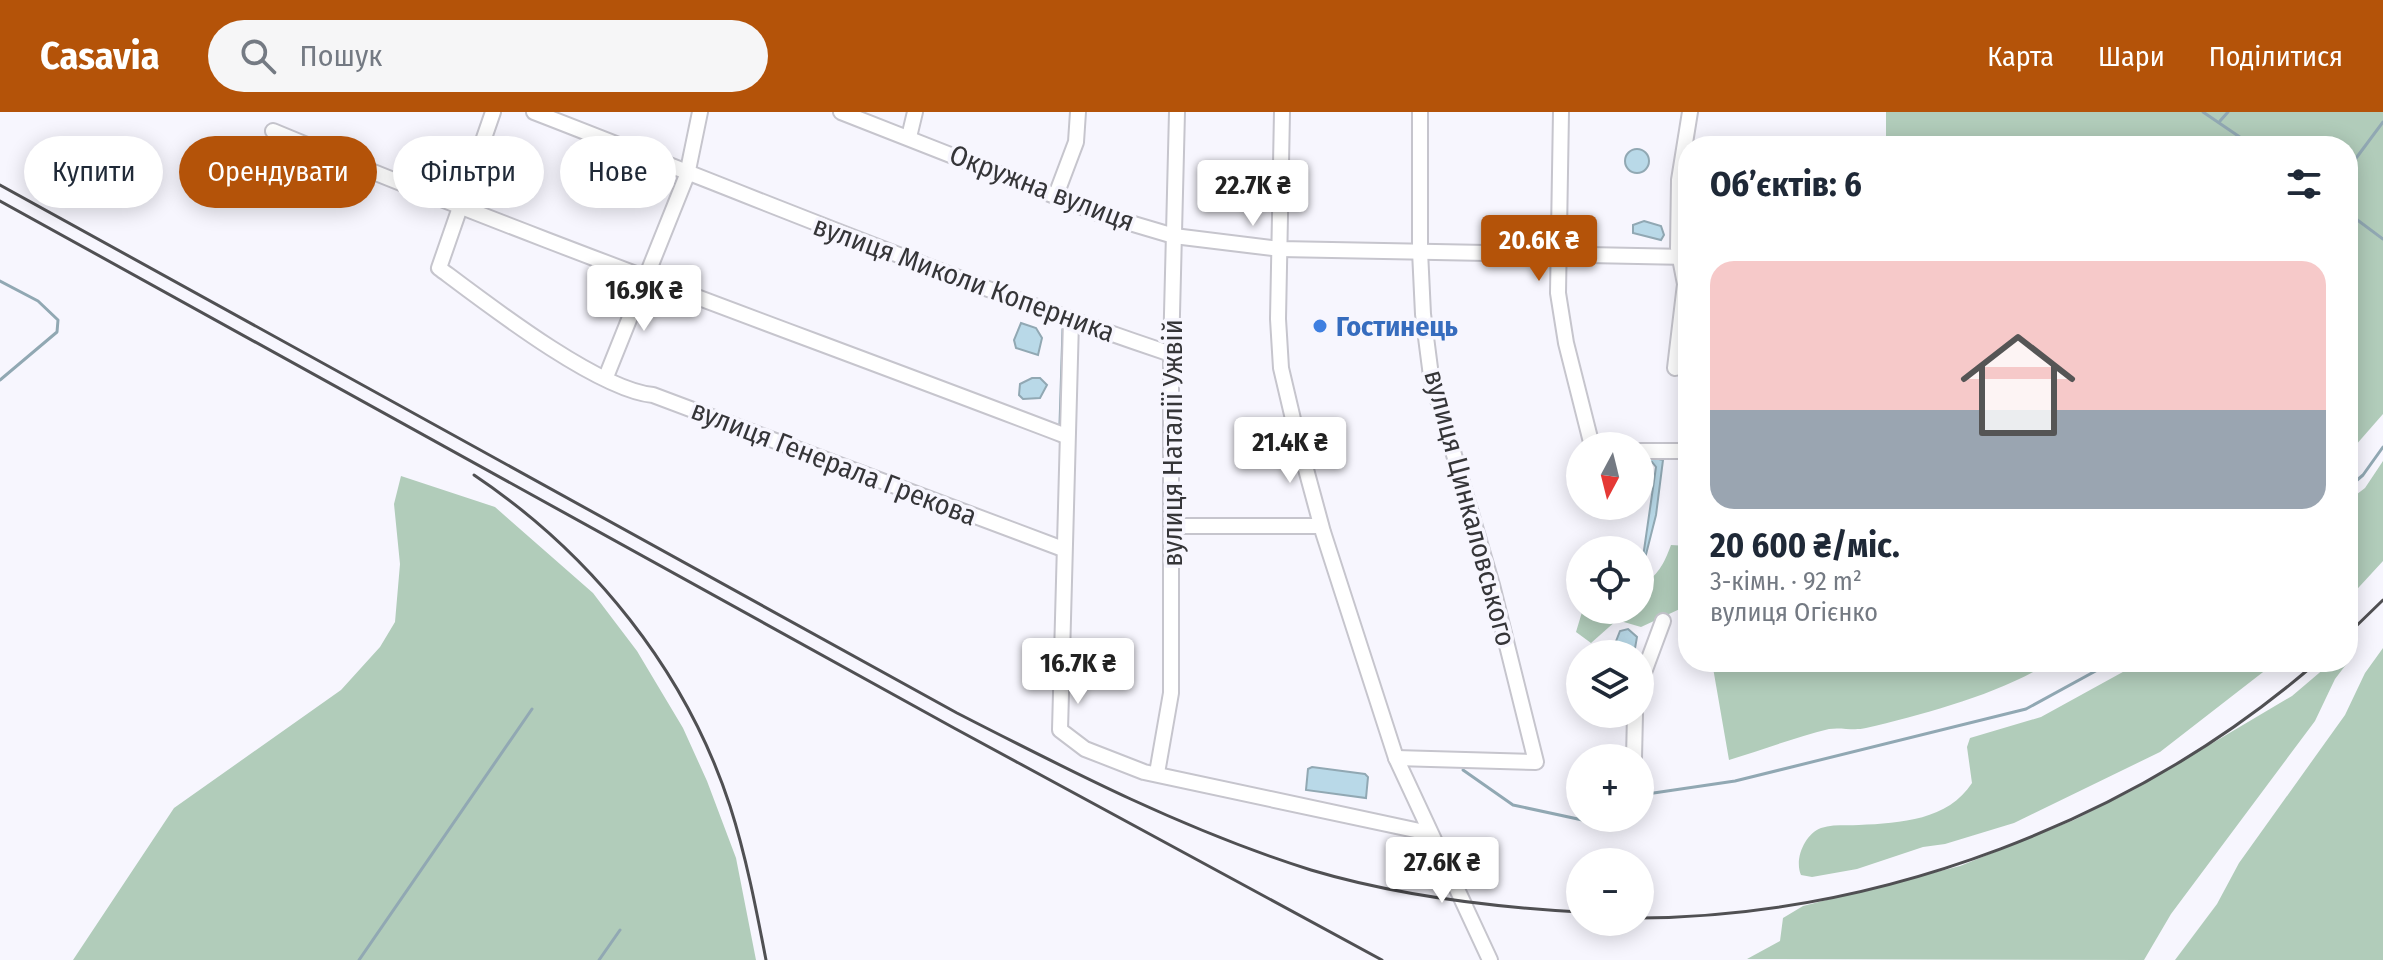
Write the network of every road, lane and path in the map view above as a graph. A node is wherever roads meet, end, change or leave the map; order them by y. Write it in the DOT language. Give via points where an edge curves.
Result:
graph roads {
  1 [pos="493,112"];
  2 [pos="534,112"];
  3 [pos="700,112"];
  4 [pos="915,112"];
  5 [pos="1078,112"];
  6 [pos="1177,112"];
  7 [pos="1282,112"];
  8 [pos="1420,112"];
  9 [pos="1561,112"];
  10 [pos="1690,112"];
  11 [pos="845,113"];
  12 [pos="273,131"];
  13 [pos="1686,136"];
  14 [pos="909,137"];
  15 [pos="687,175"];
  16 [pos="1056,195"];
  17 [pos="461,209"];
  18 [pos="1174,236"];
  19 [pos="1280,249"];
  20 [pos="1420,251"];
  21 [pos="1558,254"];
  22 [pos="1678,257"];
  23 [pos="647,275"];
  24 [pos="1071,321"];
  25 [pos="1678,343"];
  26 [pos="1171,354"];
  27 [pos="1675,368"];
  28 [pos="606,377"];
  29 [pos="1588,432"];
  30 [pos="1066,436"];
  31 [pos="1654,451"];
  32 [pos="1678,451"];
  33 [pos="1172,526"];
  34 [pos="1321,526"];
  35 [pos="1063,549"];
  36 [pos="1663,621"];
  37 [pos="1654,645"];
  38 [pos="1396,758"];
  39 [pos="1157,773"];
  40 [pos="1429,833"];
  41 [pos="1490,960"];
  1 -- 17 [label="street"];
  2 -- 15 [label="street, вулиця Миколи Коперника"];
  3 -- 15 [label="street"];
  4 -- 14 [label="street"];
  5 -- 16 [label="street" via="1076,142"];
  6 -- 18 [label="street, вулиця Наталії Ужвій"];
  7 -- 19 [label="street"];
  8 -- 20 [label="street, вулиця Цинкаловського"];
  9 -- 21 [label="street"];
  10 -- 13 [label="street"];
  11 -- 14 [label="street, Окружна вулиця"];
  12 -- 17 [label="street"];
  14 -- 16 [label="street, Окружна вулиця"];
  15 -- 23 [label="street"];
  15 -- 24 [label="street, вулиця Миколи Коперника"];
  16 -- 18 [label="street, Окружна вулиця"];
  17 -- 23 [label="street"];
  17 -- 28 [label="street, вулиця Генерала Грекова" via="439,268 547,347"];
  18 -- 19 [label="street, Окружна вулиця"];
  18 -- 26 [label="street, вулиця Наталії Ужвій"];
  19 -- 20 [label="street, Окружна вулиця"];
  19 -- 34 [label="street" via="1281,368"];
  20 -- 21 [label="street, Окружна вулиця"];
  20 -- 38 [label="street, вулиця Цинкаловського" via="1431,376 1492,585 1536,762"];
  21 -- 22 [label="street, Окружна вулиця"];
  21 -- 29 [label="street" via="1566,343"];
  23 -- 28 [label="street"];
  23 -- 30 [label="street"];
  24 -- 26 [label="street, вулиця Миколи Коперника"];
  24 -- 30 [label="street"];
  25 -- 27 [label="street"];
  26 -- 33 [label="street, вулиця Наталії Ужвій"];
  28 -- 35 [label="street, вулиця Генерала Грекова" via="635,394 653,395"];
  30 -- 35 [label="street"];
  31 -- 32 [label="street"];
  33 -- 34 [label="street"];
  33 -- 39 [label="street, вулиця Наталії Ужвій" via="1171,693"];
  34 -- 38 [label="street"];
  35 -- 39 [label="street" via="1060,730 1085,749"];
  36 -- 37 [label="street"];
  38 -- 40 [label="street"];
  39 -- 40 [label="street"];
  40 -- 41 [label="street"];
}
